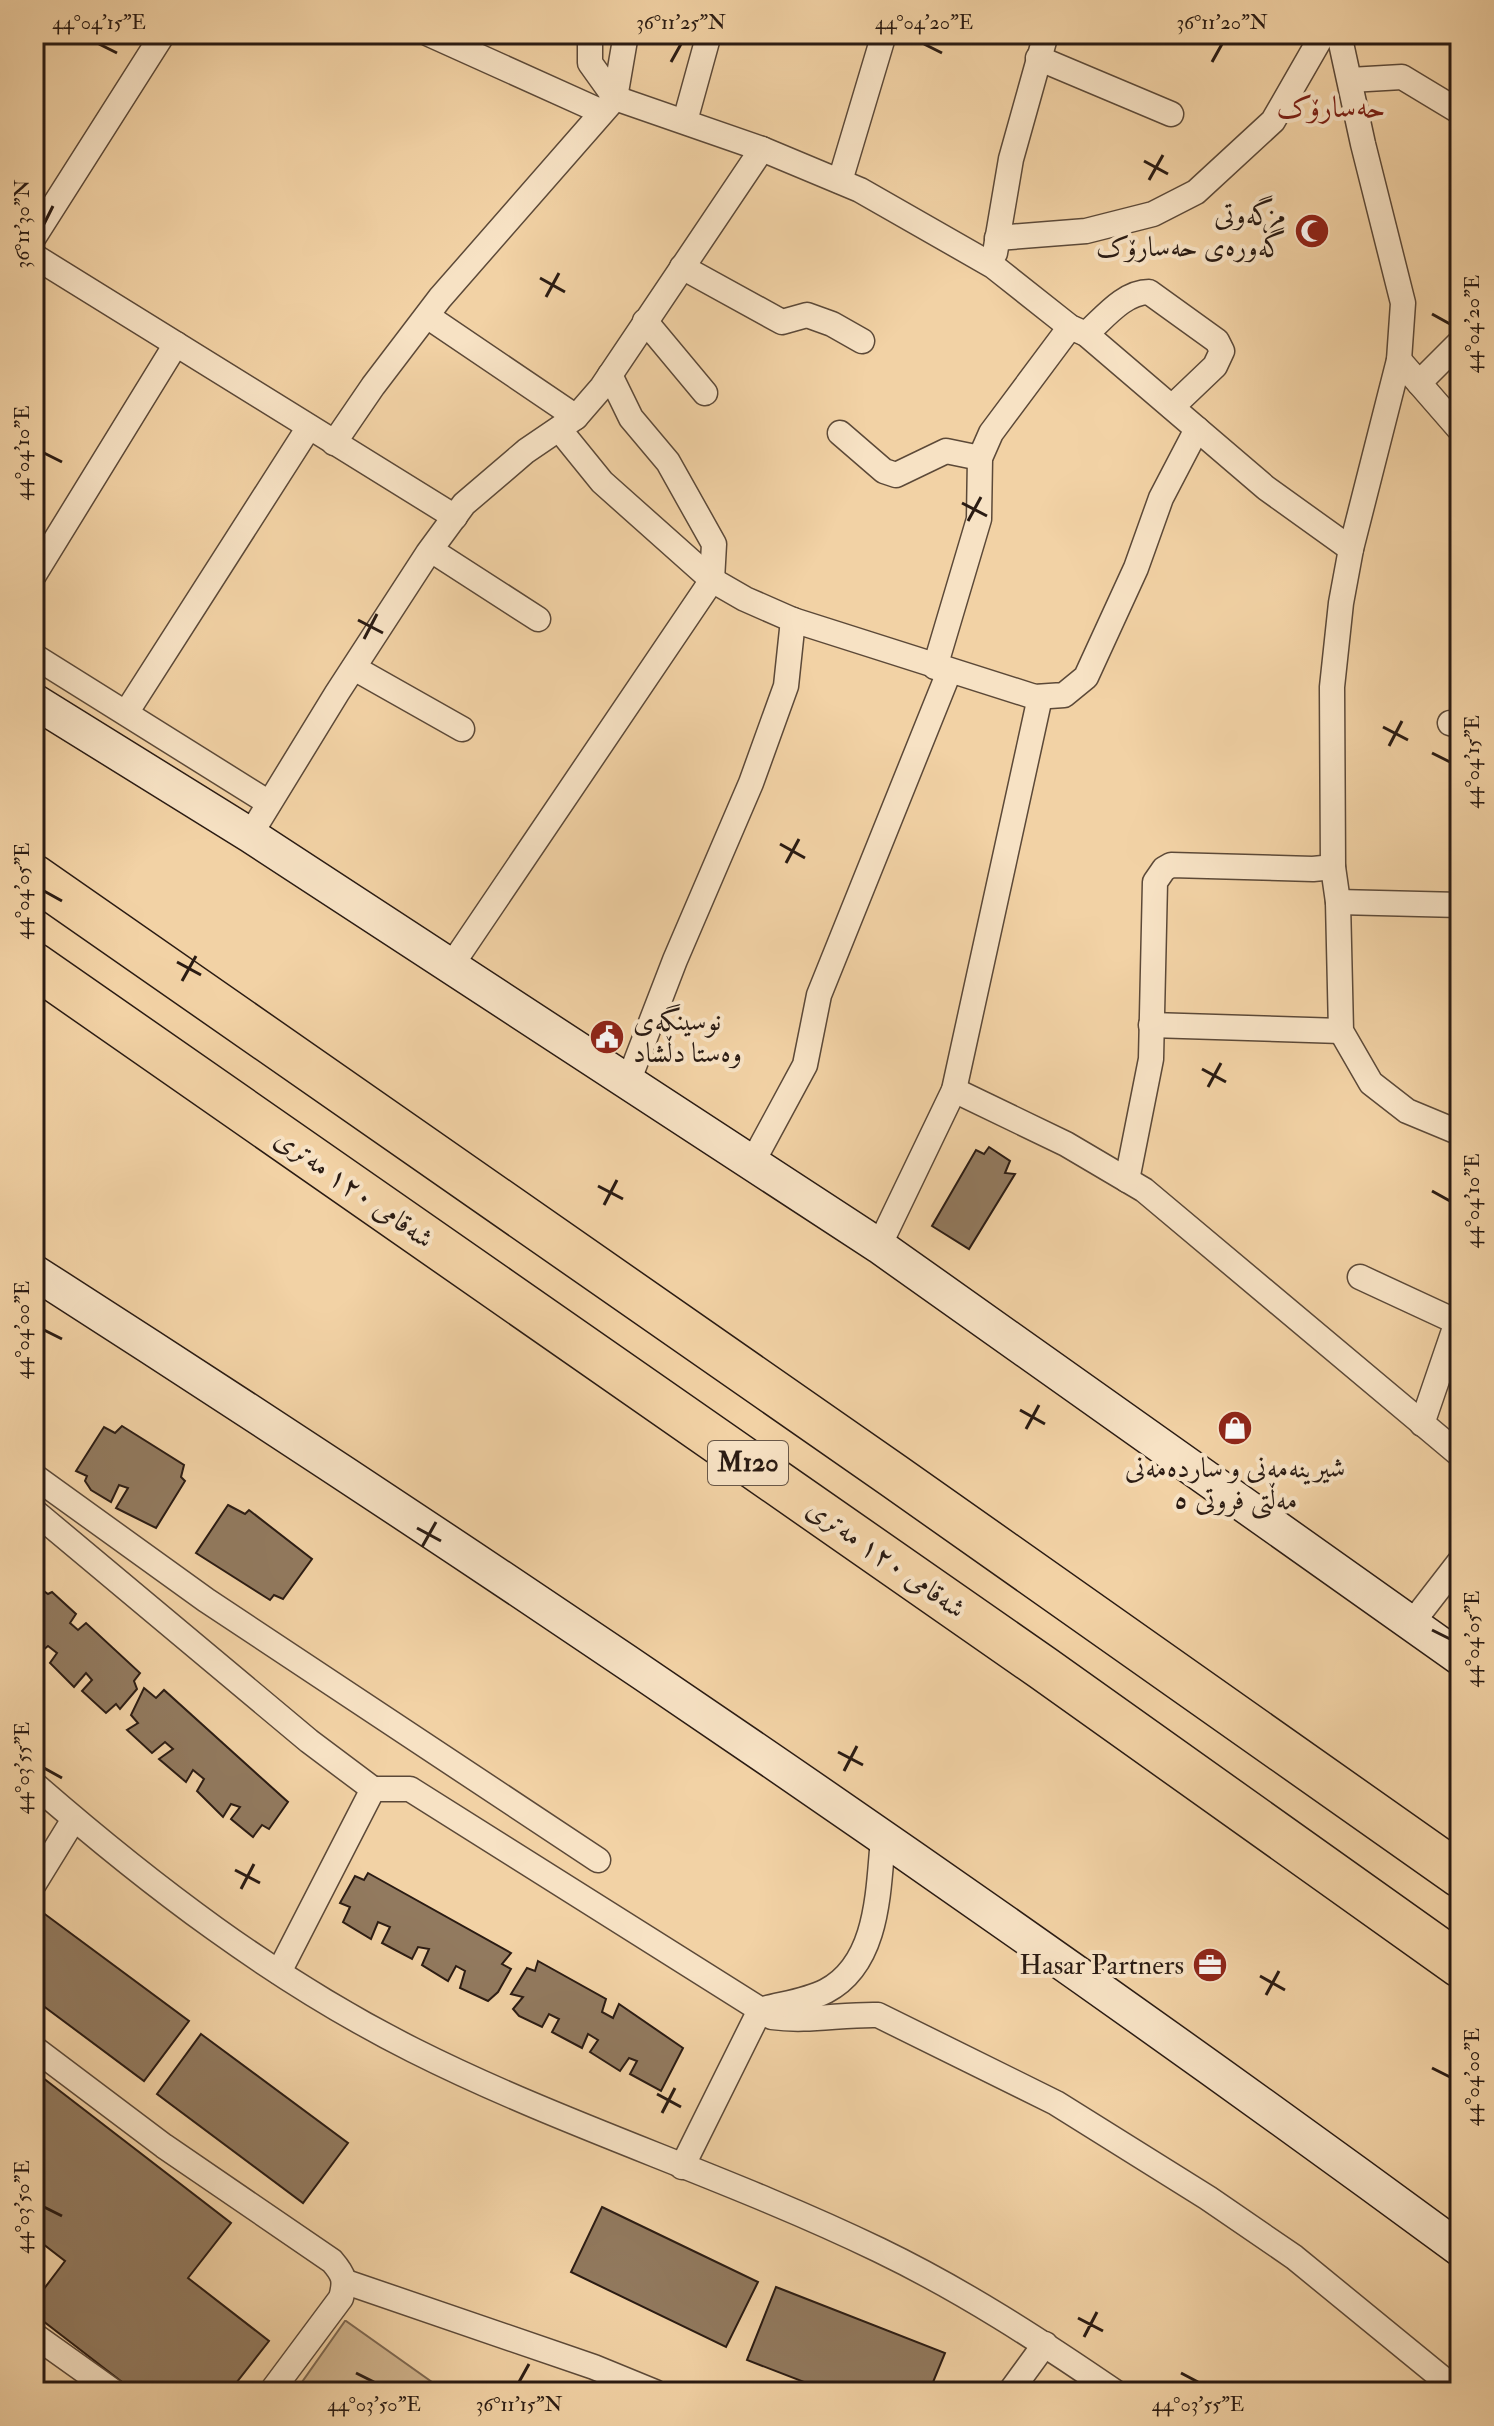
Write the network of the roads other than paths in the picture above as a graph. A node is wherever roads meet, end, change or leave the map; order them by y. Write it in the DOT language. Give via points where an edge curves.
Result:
graph roads {
  1 [pos="163,34"];
  2 [pos="429,34"];
  3 [pos="590,34"];
  4 [pos="626,34"];
  5 [pos="709,34"];
  6 [pos="884,34"];
  7 [pos="1046,34"];
  8 [pos="1323,34"];
  9 [pos="1339,34"];
  10 [pos="1038,58"];
  11 [pos="1350,80"];
  12 [pos="608,105"];
  13 [pos="1460,112"];
  14 [pos="1171,114"];
  15 [pos="685,121"];
  16 [pos="762,149"];
  17 [pos="840,181"];
  18 [pos="34,237"];
  19 [pos="997,238"];
  20 [pos="34,256"];
  21 [pos="993,266"];
  22 [pos="682,267"];
  23 [pos="427,316"];
  24 [pos="645,321"];
  25 [pos="1078,330"];
  26 [pos="862,341"];
  27 [pos="1460,342"];
  28 [pos="176,344"];
  29 [pos="1399,360"];
  30 [pos="610,375"];
  31 [pos="1419,383"];
  32 [pos="705,393"];
  33 [pos="1172,407"];
  34 [pos="567,423"];
  35 [pos="309,427"];
  36 [pos="1197,429"];
  37 [pos="1460,430"];
  38 [pos="840,433"];
  39 [pos="334,443"];
  40 [pos="980,458"];
  41 [pos="455,517"];
  42 [pos="1351,549"];
  43 [pos="431,550"];
  44 [pos="34,575"];
  45 [pos="712,580"];
  46 [pos="538,619"];
  47 [pos="793,620"];
  48 [pos="34,656"];
  49 [pos="354,668"];
  50 [pos="942,669"];
  51 [pos="1040,697"];
  52 [pos="34,701"];
  53 [pos="126,713"];
  54 [pos="462,729"];
  55 [pos="269,803"];
  56 [pos="250,835"];
  57 [pos="1333,867"];
  58 [pos="34,877"];
  59 [pos="1338,902"];
  60 [pos="1460,905"];
  61 [pos="34,965"];
  62 [pos="451,966"];
  63 [pos="1151,1025"];
  64 [pos="1341,1031"];
  65 [pos="628,1082"];
  66 [pos="954,1090"];
  67 [pos="1460,1133"];
  68 [pos="752,1163"];
  69 [pos="1127,1180"];
  70 [pos="879,1246"];
  71 [pos="34,1272"];
  72 [pos="1360,1277"];
  73 [pos="1458,1317"];
  74 [pos="1422,1424"];
  75 [pos="1460,1455"];
  76 [pos="34,1476"];
  77 [pos="34,1511"];
  78 [pos="1460,1561"];
  79 [pos="1412,1623"];
  80 [pos="1460,1658"];
  81 [pos="34,1784"];
  82 [pos="373,1789"];
  83 [pos="74,1819"];
  84 [pos="883,1839"];
  85 [pos="598,1860"];
  86 [pos="1460,1875"];
  87 [pos="34,1884"];
  88 [pos="1460,1965"];
  89 [pos="279,1972"];
  90 [pos="760,2010"];
  91 [pos="34,2048"];
  92 [pos="682,2167"];
  93 [pos="1460,2249"];
  94 [pos="346,2282"];
  95 [pos="34,2335"];
  96 [pos="1045,2344"];
  97 [pos="114,2392"];
  98 [pos="271,2392"];
  99 [pos="655,2392"];
  100 [pos="1010,2392"];
  101 [pos="1115,2392"];
  102 [pos="1459,2392"];
  1 -- 18 [label="street"];
  2 -- 12 [label="street"];
  3 -- 12 [label="street" via="590,63"];
  4 -- 12 [label="street"];
  5 -- 15 [label="street"];
  6 -- 17 [label="street"];
  7 -- 10 [label="street"];
  8 -- 19 [label="street" via="1273,121 1196,192 1153,214 1086,231"];
  9 -- 11 [label="street"];
  10 -- 14 [label="street"];
  10 -- 19 [label="street"];
  11 -- 13 [label="street" via="1402,77"];
  11 -- 29 [label="street" via="1403,303"];
  12 -- 15 [label="street"];
  12 -- 23 [label="street"];
  15 -- 16 [label="street"];
  16 -- 17 [label="street"];
  16 -- 22 [label="street"];
  17 -- 21 [label="street"];
  19 -- 21 [label="street"];
  20 -- 28 [label="street"];
  21 -- 25 [label="street"];
  22 -- 24 [label="street"];
  22 -- 26 [label="street" via="782,322 807,315"];
  23 -- 34 [label="street"];
  23 -- 39 [label="street"];
  24 -- 30 [label="street"];
  24 -- 32 [label="street"];
  25 -- 33 [label="street"];
  25 -- 33 [label="street" via="1128,297 1149,292 1217,341 1222,351 1215,366"];
  25 -- 40 [label="street" via="991,433"];
  27 -- 31 [label="street"];
  28 -- 35 [label="street"];
  28 -- 44 [label="street"];
  29 -- 31 [label="street"];
  29 -- 42 [label="street"];
  30 -- 34 [label="street"];
  30 -- 45 [label="street" via="631,418 668,462 714,544"];
  31 -- 37 [label="street"];
  33 -- 36 [label="street"];
  34 -- 41 [label="street" via="526,451"];
  34 -- 45 [label="street" via="602,482"];
  35 -- 39 [label="street"];
  35 -- 53 [label="street"];
  36 -- 42 [label="street" via="1266,488"];
  36 -- 51 [label="street" via="1161,498 1086,677 1064,695"];
  38 -- 40 [label="street" via="896,475 946,451"];
  39 -- 41 [label="street"];
  40 -- 50 [label="street" via="979,519"];
  41 -- 43 [label="street"];
  42 -- 57 [label="street" via="1332,687"];
  43 -- 46 [label="street"];
  43 -- 49 [label="street"];
  45 -- 47 [label="street"];
  45 -- 62 [label="street"];
  47 -- 50 [label="street"];
  47 -- 65 [label="street" via="786,686"];
  48 -- 53 [label="street"];
  49 -- 54 [label="street"];
  49 -- 55 [label="street"];
  50 -- 51 [label="street"];
  50 -- 68 [label="street" via="819,995 805,1065"];
  51 -- 66 [label="street"];
  52 -- 56 [label="street"];
  53 -- 55 [label="street"];
  55 -- 56 [label="street"];
  56 -- 62 [label="street"];
  57 -- 59 [label="street"];
  57 -- 63 [label="street" via="1164,869 1155,882"];
  58 -- 86 [label="highway, M120"];
  59 -- 60 [label="street"];
  59 -- 64 [label="street"];
  61 -- 88 [label="highway, شەقامی ١٢٠ مەتری / M120"];
  62 -- 65 [label="street"];
  63 -- 64 [label="street"];
  63 -- 69 [label="street" via="1151,1059"];
  64 -- 67 [label="street" via="1371,1083 1407,1111"];
  65 -- 68 [label="street"];
  66 -- 69 [label="street"];
  66 -- 70 [label="street"];
  68 -- 70 [label="street"];
  69 -- 74 [label="street" via="1245,1272"];
  70 -- 79 [label="street"];
  71 -- 84 [label="street" via="461,1550"];
  72 -- 73 [label="street"];
  73 -- 74 [label="street"];
  74 -- 75 [label="street"];
  76 -- 85 [label="street" via="206,1600"];
  77 -- 82 [label="street"];
  78 -- 79 [label="street"];
  79 -- 80 [label="street"];
  81 -- 83 [label="street"];
  82 -- 89 [label="street"];
  82 -- 90 [label="street" via="410,1789"];
  83 -- 87 [label="street"];
  83 -- 89 [label="street" via="192,1913"];
  84 -- 90 [label="street" via="876,1914 862,1953 842,1982 823,1993"];
  84 -- 93 [label="street"];
  89 -- 92 [label="street" via="438,2062"];
  90 -- 92 [label="street"];
  90 -- 102 [label="street" via="800,2020 878,2015 1056,2103 1294,2257"];
  91 -- 94 [label="street" via="164,2146 332,2261"];
  92 -- 96 [label="street" via="879,2250"];
  94 -- 98 [label="street" via="341,2298"];
  94 -- 99 [label="street"];
  95 -- 97 [label="street"];
  96 -- 100 [label="street"];
  96 -- 101 [label="street"];
}
